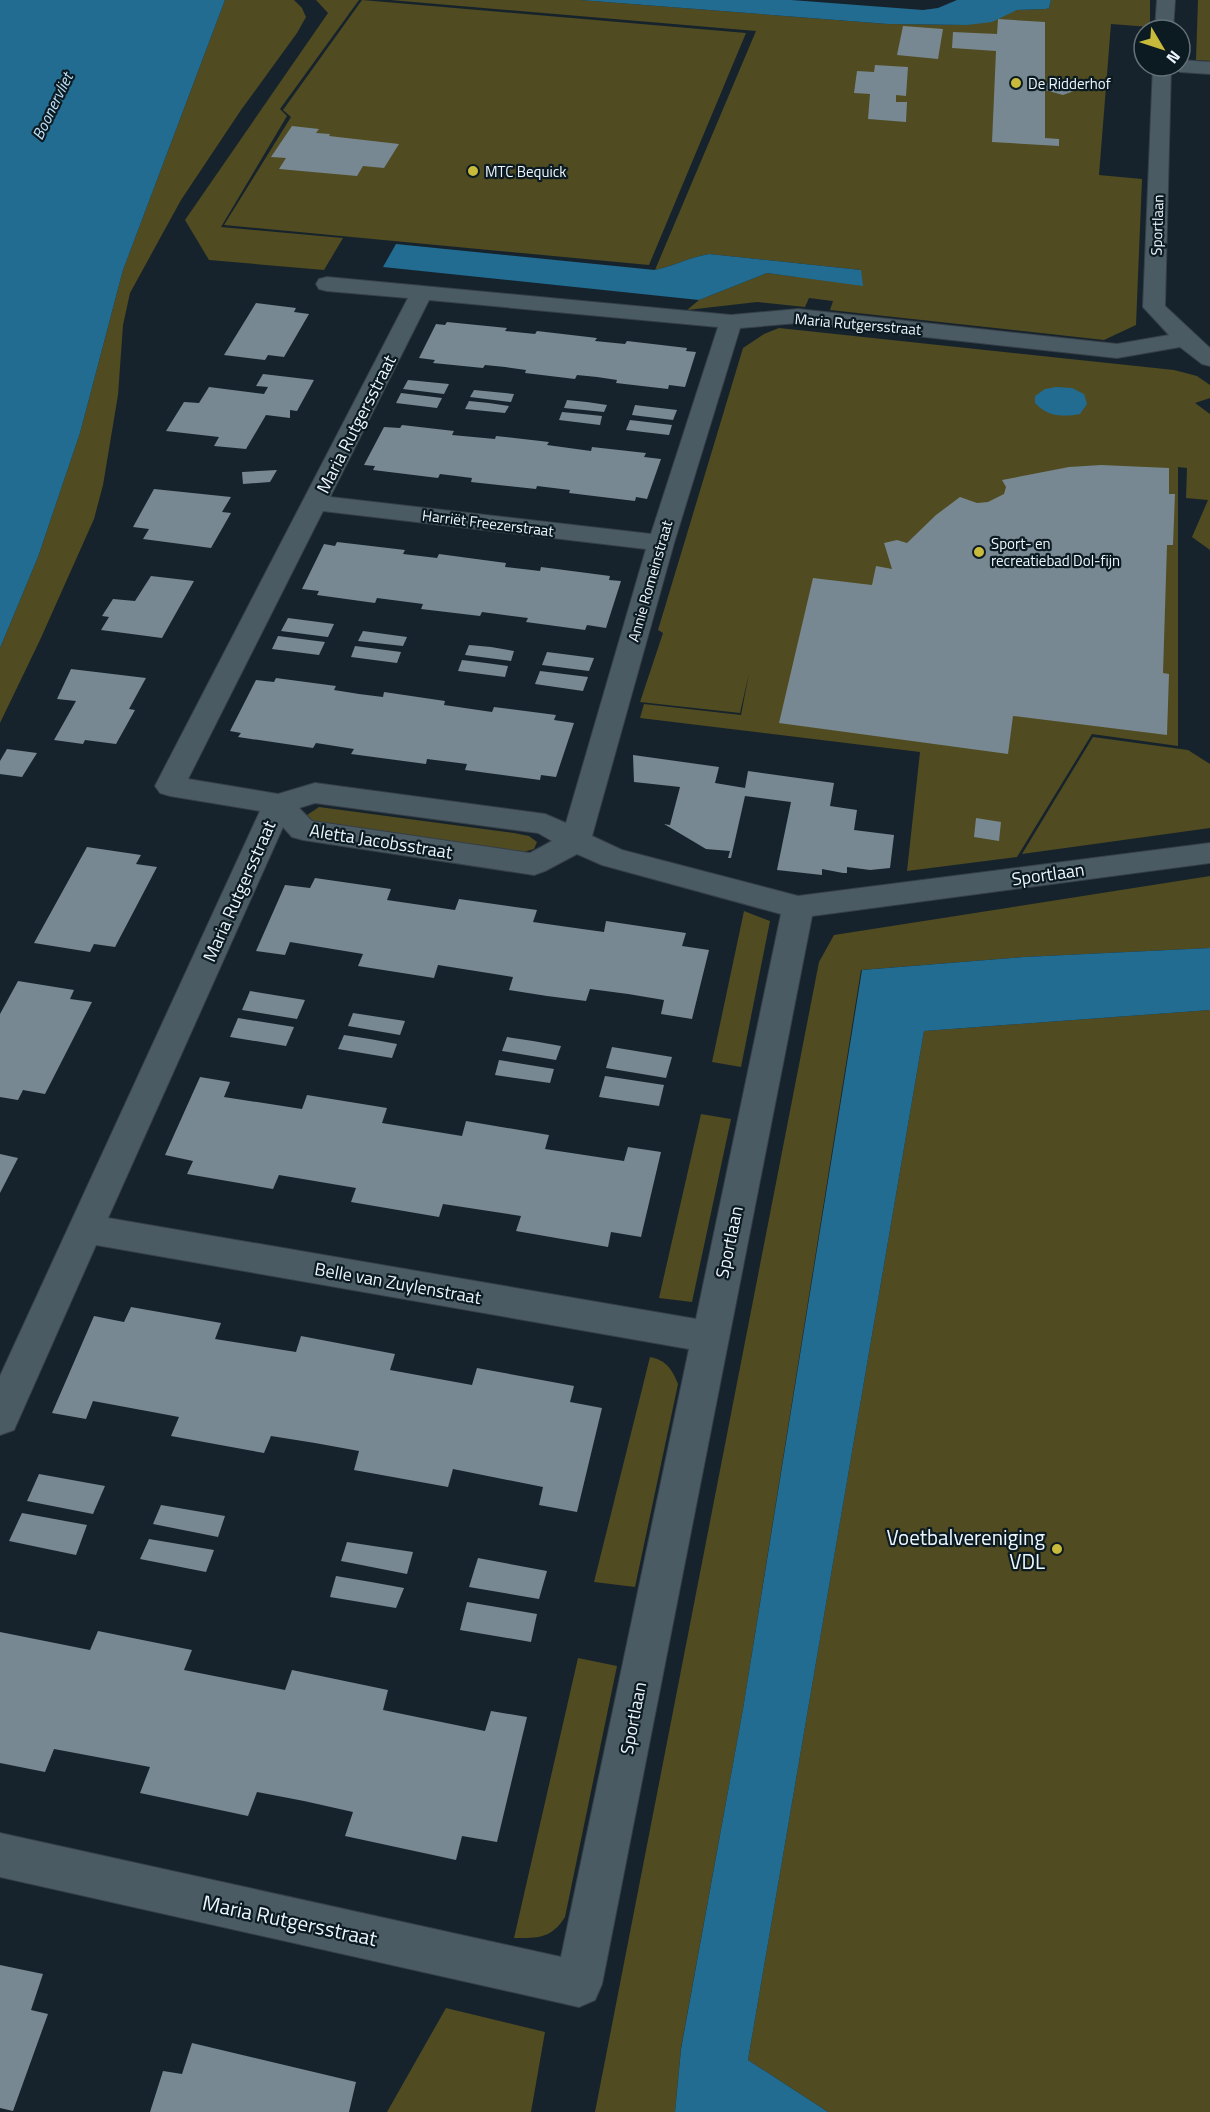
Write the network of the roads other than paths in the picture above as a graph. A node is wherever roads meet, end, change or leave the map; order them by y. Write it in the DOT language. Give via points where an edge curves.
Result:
graph roads {
  1 [pos="1166,0"];
  2 [pos="1165,18"];
  3 [pos="1192,67"];
  4 [pos="1210,68"];
  5 [pos="1162,78"];
  6 [pos="327,284"];
  7 [pos="422,293"];
  8 [pos="731,322"];
  9 [pos="1185,339"];
  10 [pos="1210,359"];
  11 [pos="316,503"];
  12 [pos="661,543"];
  13 [pos="278,804"];
  14 [pos="576,841"];
  15 [pos="1210,853"];
  16 [pos="798,907"];
  17 [pos="87,1229"];
  18 [pos="710,1337"];
  19 [pos="0,1418"];
  20 [pos="0,1856"];
  21 [pos="579,1984"];
  1 -- 2 [label="street"];
  3 -- 4 [label="street"];
  5 -- 9 [label="street, Sportlaan" via="1154,307"];
  6 -- 7 [label="street, Maria Rutgersstraat"];
  7 -- 8 [label="street, Maria Rutgersstraat"];
  7 -- 11 [label="street, Maria Rutgersstraat"];
  8 -- 9 [label="street, Maria Rutgersstraat" via="798,316 1117,351"];
  8 -- 12 [label="street, Annie Romeinstraat"];
  9 -- 10 [label="street, Sportlaan"];
  11 -- 12 [label="street, Harriët Freezerstraat"];
  11 -- 13 [label="street, Maria Rutgersstraat" via="170,786"];
  12 -- 14 [label="street, Annie Romeinstraat"];
  13 -- 14 [label="street, Aletta Jacobsstraat" via="315,793 545,824"];
  13 -- 14 [label="street, Aletta Jacobsstraat" via="303,830 534,864"];
  13 -- 17 [label="street, Maria Rutgersstraat"];
  14 -- 16 [label="street, Aletta Jacobsstraat" via="614,858"];
  15 -- 16 [label="street, Sportlaan"];
  16 -- 18 [label="street, Sportlaan"];
  17 -- 18 [label="street, Belle van Zuylenstraat"];
  17 -- 19 [label="street, Maria Rutgersstraat"];
  18 -- 21 [label="street, Sportlaan"];
  20 -- 21 [label="street, Maria Rutgersstraat"];
}
